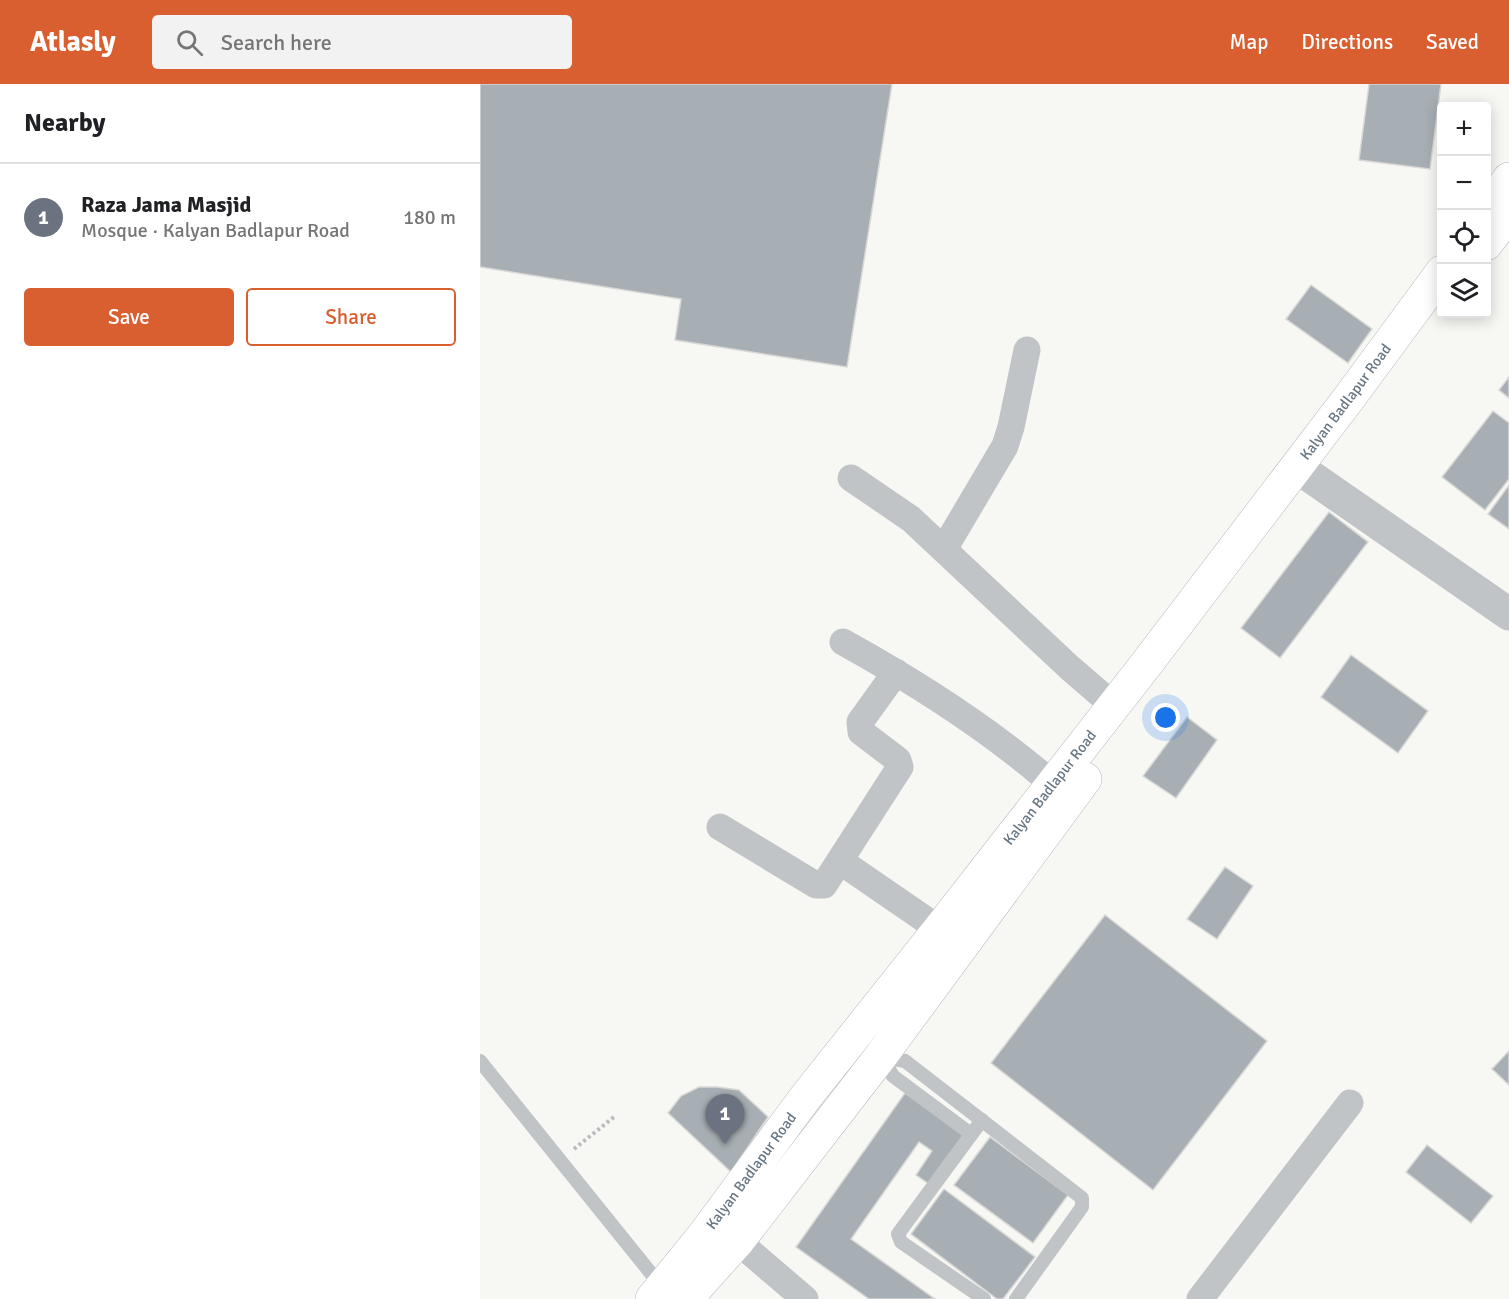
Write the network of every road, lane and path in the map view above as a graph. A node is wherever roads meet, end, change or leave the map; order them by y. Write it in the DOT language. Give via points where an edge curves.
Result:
graph roads {
  1 [pos="1509,179"];
  2 [pos="1487,210"];
  3 [pos="1509,213"];
  4 [pos="1491,237"];
  5 [pos="1437,279"];
  6 [pos="1437,312"];
  7 [pos="1028,350"];
  8 [pos="1305,472"];
  9 [pos="851,478"];
  10 [pos="944,549"];
  11 [pos="1509,614"];
  12 [pos="843,642"];
  13 [pos="896,672"];
  14 [pos="1114,706"];
  15 [pos="1061,792"];
  16 [pos="720,827"];
  17 [pos="840,861"];
  18 [pos="939,929"];
  19 [pos="868,1046"];
  20 [pos="480,1061"];
  21 [pos="1350,1103"];
  22 [pos="614,1117"];
  23 [pos="982,1120"];
  24 [pos="782,1127"];
  25 [pos="971,1134"];
  26 [pos="575,1148"];
  27 [pos="808,1149"];
  28 [pos="726,1231"];
  29 [pos="667,1295"];
  30 [pos="805,1299"];
  31 [pos="984,1299"];
  32 [pos="1016,1299"];
  33 [pos="1200,1299"];
  1 -- 2 [label="main road"];
  3 -- 4 [label="main road"];
  5 -- 8 [label="main road, Kalyan Badlapur Road"];
  6 -- 8 [label="main road, Kalyan Badlapur Road"];
  7 -- 10 [label="street" via="1005,446"];
  8 -- 11 [label="street"];
  8 -- 14 [label="main road, Kalyan Badlapur Road"];
  8 -- 15 [label="main road, Kalyan Badlapur Road"];
  9 -- 10 [label="street" via="912,519"];
  10 -- 14 [label="street"];
  12 -- 13 [label="street"];
  13 -- 15 [label="street" via="1024,760"];
  13 -- 17 [label="street" via="860,722 861,732 898,760 900,767"];
  14 -- 15 [label="main road, Kalyan Badlapur Road"];
  15 -- 18 [label="main road, Kalyan Badlapur Road"];
  15 -- 19 [label="main road, Kalyan Badlapur Road"];
  16 -- 17 [label="street" via="816,885 824,885"];
  17 -- 18 [label="street"];
  18 -- 19 [label="main road, Kalyan Badlapur Road"];
  19 -- 23 [label="lane" via="905,1061"];
  19 -- 24 [label="main road, Kalyan Badlapur Road"];
  19 -- 25 [label="lane" via="892,1076"];
  19 -- 27 [label="main road, Kalyan Badlapur Road"];
  20 -- 29 [label="lane"];
  21 -- 33 [label="street"];
  22 -- 26 [label="path"];
  23 -- 25 [label="lane"];
  23 -- 32 [label="lane" via="1082,1198 1082,1207"];
  24 -- 27 [label="main road"];
  24 -- 28 [label="main road, Kalyan Badlapur Road"];
  25 -- 31 [label="lane" via="898,1234 901,1242"];
  27 -- 28 [label="main road, Kalyan Badlapur Road"];
  28 -- 29 [label="main road, Kalyan Badlapur Road"];
  28 -- 30 [label="street"];
}
